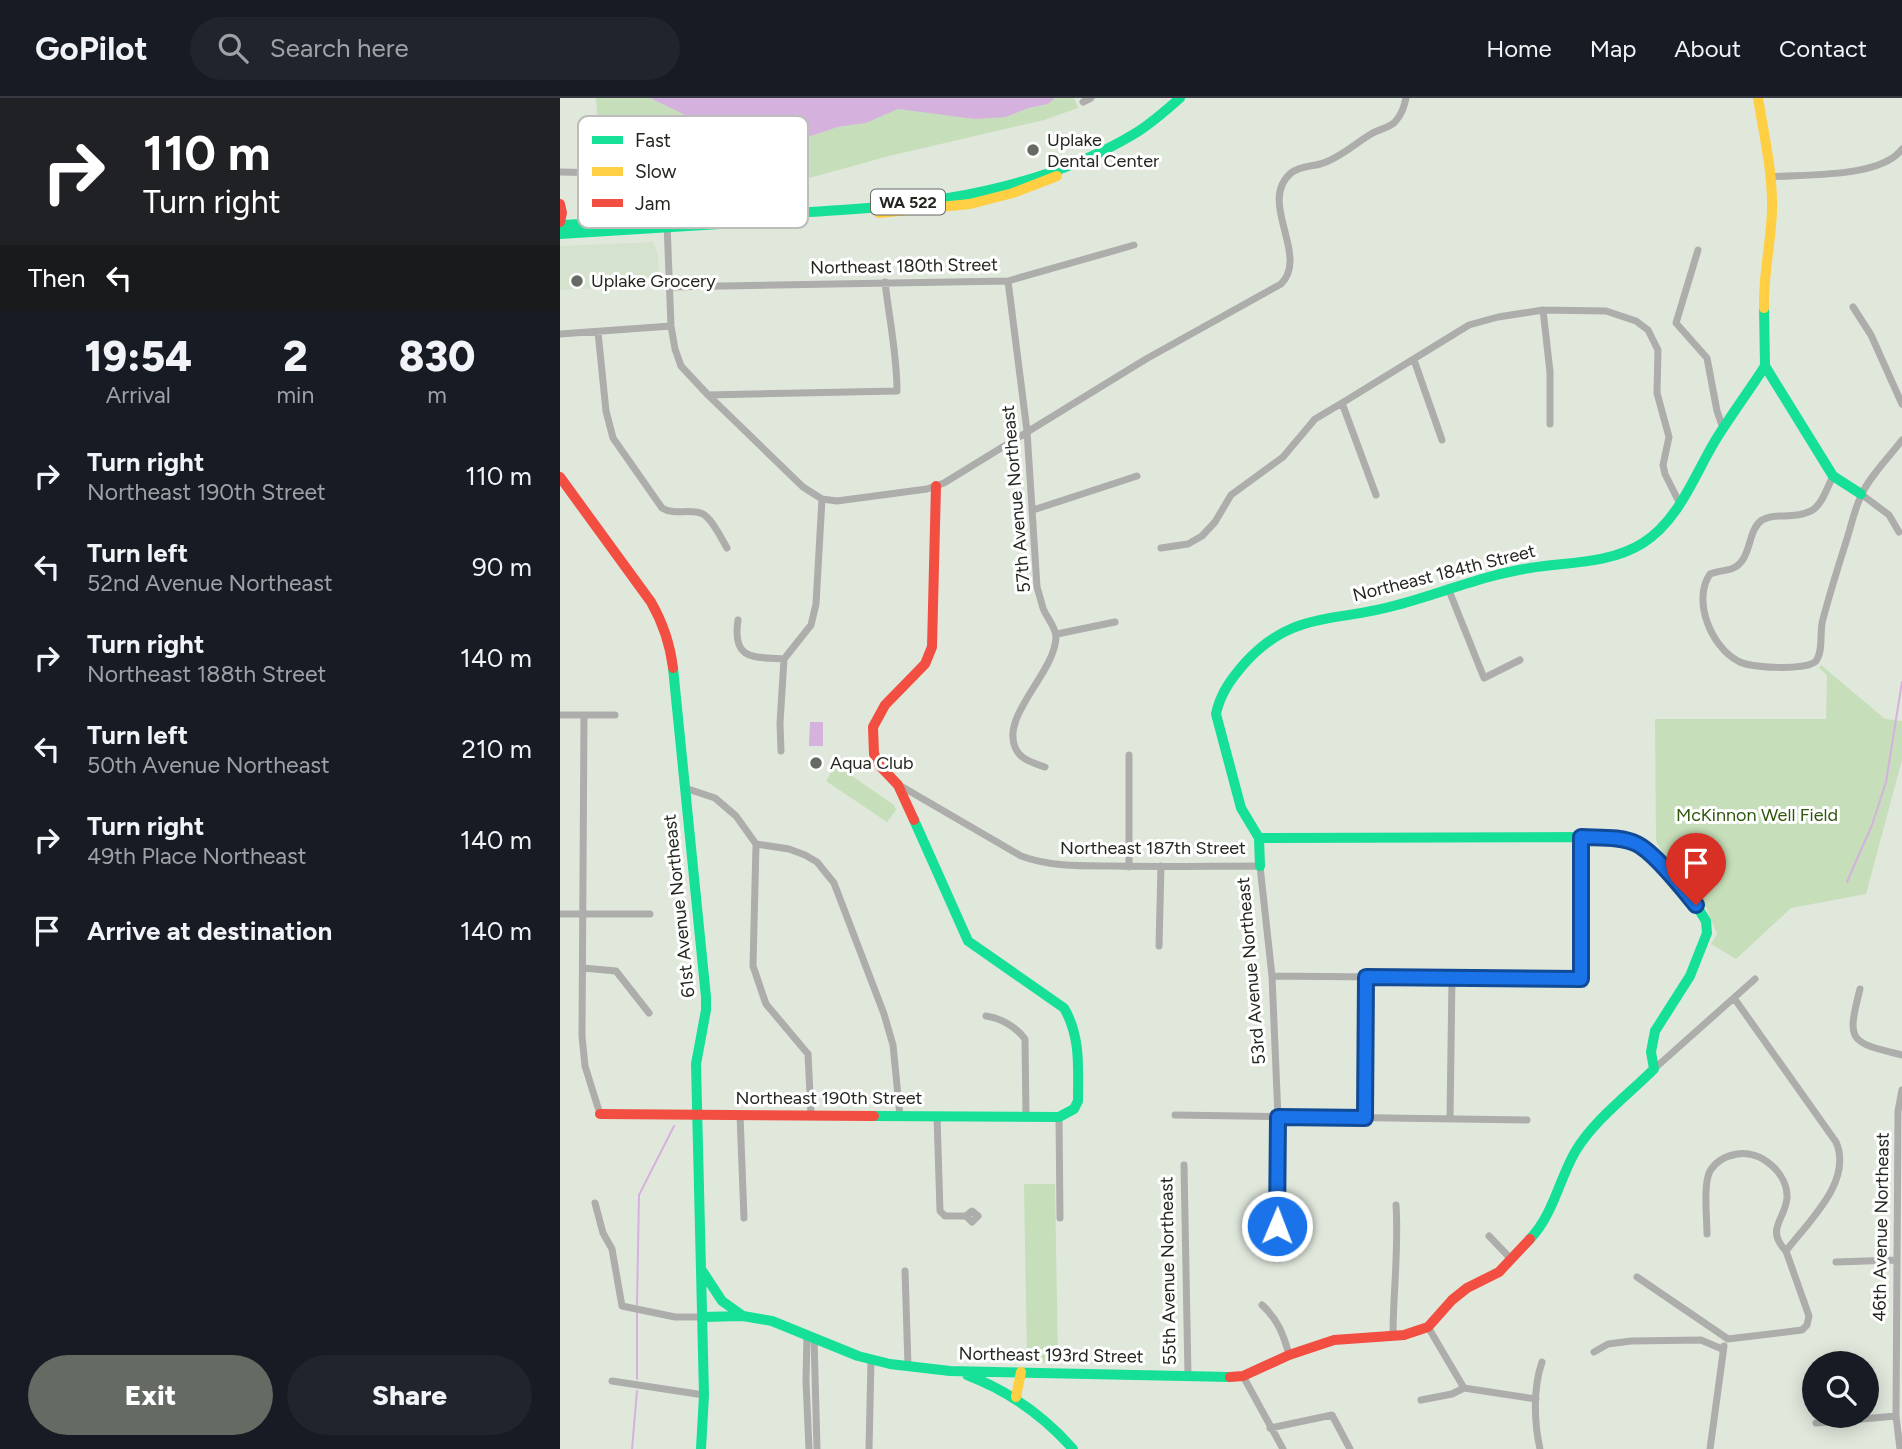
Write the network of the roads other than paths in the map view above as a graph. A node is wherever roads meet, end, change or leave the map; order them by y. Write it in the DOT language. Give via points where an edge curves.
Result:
graph roads {
  1 [pos="1091,98"];
  2 [pos="1180,98"];
  3 [pos="1406,98"];
  4 [pos="1758,98"];
  5 [pos="1083,102"];
  6 [pos="1902,149"];
  7 [pos="560,172"];
  8 [pos="578,172"];
  9 [pos="1770,177"];
  10 [pos="808,215"];
  11 [pos="560,216"];
  12 [pos="578,217"];
  13 [pos="624,228"];
  14 [pos="667,228"];
  15 [pos="560,234"];
  16 [pos="1134,245"];
  17 [pos="1698,250"];
  18 [pos="1008,281"];
  19 [pos="885,282"];
  20 [pos="670,287"];
  21 [pos="1853,307"];
  22 [pos="1543,310"];
  23 [pos="671,326"];
  24 [pos="598,332"];
  25 [pos="560,334"];
  26 [pos="1414,360"];
  27 [pos="1765,366"];
  28 [pos="708,395"];
  29 [pos="1342,402"];
  30 [pos="1902,404"];
  31 [pos="1550,424"];
  32 [pos="1723,428"];
  33 [pos="1027,431"];
  34 [pos="1442,440"];
  35 [pos="1902,440"];
  36 [pos="1137,475"];
  37 [pos="1833,476"];
  38 [pos="560,477"];
  39 [pos="936,486"];
  40 [pos="1861,494"];
  41 [pos="1376,495"];
  42 [pos="822,499"];
  43 [pos="1679,502"];
  44 [pos="1032,510"];
  45 [pos="1899,532"];
  46 [pos="727,548"];
  47 [pos="1161,548"];
  48 [pos="1448,588"];
  49 [pos="738,620"];
  50 [pos="1115,622"];
  51 [pos="1057,634"];
  52 [pos="784,659"];
  53 [pos="1520,660"];
  54 [pos="560,715"];
  55 [pos="584,715"];
  56 [pos="615,715"];
  57 [pos="1216,722"];
  58 [pos="781,751"];
  59 [pos="1129,755"];
  60 [pos="1045,767"];
  61 [pos="898,785"];
  62 [pos="685,788"];
  63 [pos="1581,837"];
  64 [pos="1259,838"];
  65 [pos="756,844"];
  66 [pos="1161,866"];
  67 [pos="1260,866"];
  68 [pos="1129,867"];
  69 [pos="560,914"];
  70 [pos="582,914"];
  71 [pos="650,914"];
  72 [pos="1159,946"];
  73 [pos="583,968"];
  74 [pos="1272,976"];
  75 [pos="1366,977"];
  76 [pos="1452,977"];
  77 [pos="1755,979"];
  78 [pos="1860,989"];
  79 [pos="1734,998"];
  80 [pos="649,1013"];
  81 [pos="986,1016"];
  82 [pos="1902,1055"];
  83 [pos="1654,1069"];
  84 [pos="1902,1090"];
  85 [pos="600,1114"];
  86 [pos="697,1115"];
  87 [pos="740,1115"];
  88 [pos="810,1115"];
  89 [pos="1175,1115"];
  90 [pos="900,1116"];
  91 [pos="937,1116"];
  92 [pos="1026,1116"];
  93 [pos="1059,1116"];
  94 [pos="1278,1117"];
  95 [pos="1365,1118"];
  96 [pos="1450,1119"];
  97 [pos="1527,1120"];
  98 [pos="1184,1165"];
  99 [pos="595,1203"];
  100 [pos="1396,1205"];
  101 [pos="966,1216"];
  102 [pos="1060,1217"];
  103 [pos="744,1219"];
  104 [pos="1277,1226"];
  105 [pos="1707,1234"];
  106 [pos="1489,1236"];
  107 [pos="1786,1251"];
  108 [pos="1512,1260"];
  109 [pos="1896,1260"];
  110 [pos="1836,1262"];
  111 [pos="701,1267"];
  112 [pos="905,1271"];
  113 [pos="1637,1276"];
  114 [pos="1262,1305"];
  115 [pos="743,1316"];
  116 [pos="702,1317"];
  117 [pos="1428,1327"];
  118 [pos="810,1336"];
  119 [pos="1393,1336"];
  120 [pos="1728,1339"];
  121 [pos="1722,1349"];
  122 [pos="1594,1352"];
  123 [pos="1289,1355"];
  124 [pos="871,1360"];
  125 [pos="1542,1362"];
  126 [pos="908,1366"];
  127 [pos="950,1371"];
  128 [pos="1021,1372"];
  129 [pos="1188,1376"];
  130 [pos="1242,1376"];
  131 [pos="612,1381"];
  132 [pos="1464,1388"];
  133 [pos="704,1395"];
  134 [pos="1016,1397"];
  135 [pos="1536,1399"];
  136 [pos="1421,1400"];
  137 [pos="1896,1416"];
  138 [pos="1879,1417"];
  139 [pos="1270,1428"];
  140 [pos="701,1449"];
  141 [pos="808,1449"];
  142 [pos="817,1449"];
  143 [pos="869,1449"];
  144 [pos="1073,1449"];
  145 [pos="1283,1449"];
  146 [pos="1350,1449"];
  147 [pos="1539,1449"];
  148 [pos="1710,1449"];
  149 [pos="1900,1449"];
  1 -- 5 [label="street"];
  2 -- 10 [label="street, WA 522" via="1113,150 1013,193 970,204"];
  3 -- 33 [label="street" via="1393,124 1323,163 1290,173 1280,194 1291,263 1281,284"];
  4 -- 9 [label="street"];
  6 -- 9 [label="street" via="1896,157 1872,167"];
  7 -- 8 [label="street"];
  9 -- 27 [label="street" via="1771,231 1762,305"];
  11 -- 12 [label="street, WA 522"];
  13 -- 15 [label="street, WA 522"];
  14 -- 20 [label="street"];
  16 -- 18 [label="street, Northeast 180th Street"];
  17 -- 32 [label="street" via="1676,323 1707,358"];
  18 -- 19 [label="street, Northeast 180th Street"];
  18 -- 33 [label="street, 57th Avenue Northeast"];
  19 -- 20 [label="street, Northeast 180th Street"];
  19 -- 28 [label="street" via="897,391"];
  20 -- 23 [label="street"];
  21 -- 30 [label="street"];
  22 -- 26 [label="street" via="1469,325"];
  22 -- 31 [label="street"];
  22 -- 43 [label="street" via="1606,311 1648,330 1658,350 1657,393 1669,437 1665,474"];
  23 -- 24 [label="street"];
  23 -- 28 [label="street" via="681,366"];
  24 -- 25 [label="street"];
  24 -- 46 [label="street" via="613,438 662,508 706,516"];
  26 -- 29 [label="street"];
  26 -- 34 [label="street"];
  27 -- 32 [label="street, Northeast 184th Street"];
  27 -- 37 [label="street"];
  28 -- 42 [label="street" via="803,487"];
  29 -- 41 [label="street"];
  29 -- 47 [label="street" via="1315,419 1283,457 1231,495 1202,536 1188,544"];
  32 -- 43 [label="street, Northeast 184th Street"];
  33 -- 39 [label="street"];
  33 -- 44 [label="street, 57th Avenue Northeast"];
  35 -- 40 [label="street"];
  36 -- 44 [label="street"];
  37 -- 40 [label="street"];
  37 -- 40 [label="street" via="1820,505 1800,516 1761,521 1739,564 1710,574 1703,583 1709,629 1738,662 1798,667 1816,661 1821,623"];
  38 -- 62 [label="street, 61st Avenue Northeast" via="662,622 672,658"];
  39 -- 42 [label="street" via="854,500"];
  39 -- 61 [label="street" via="932,647 920,671 885,705 873,727 874,754"];
  40 -- 45 [label="street" via="1889,515"];
  42 -- 52 [label="street" via="816,604 811,625"];
  43 -- 48 [label="street, Northeast 184th Street" via="1654,535 1628,550"];
  44 -- 51 [label="street, 57th Avenue Northeast" via="1037,587"];
  48 -- 53 [label="street" via="1484,678"];
  48 -- 57 [label="street, Northeast 184th Street" via="1392,607 1306,621 1275,634 1226,685"];
  49 -- 52 [label="street" via="736,637 744,652 752,657"];
  50 -- 51 [label="street"];
  51 -- 60 [label="street" via="1052,659 1014,721 1017,752"];
  52 -- 58 [label="street"];
  54 -- 55 [label="street"];
  55 -- 56 [label="street"];
  55 -- 70 [label="street"];
  57 -- 64 [label="street, 53rd Avenue Northeast" via="1241,808"];
  59 -- 68 [label="street"];
  61 -- 68 [label="street, Northeast 187th Street" via="1037,862"];
  61 -- 93 [label="street" via="968,942 1064,1008 1071,1018 1078,1045 1078,1101 1074,1109"];
  62 -- 65 [label="street" via="715,798 736,816"];
  62 -- 86 [label="street, 61st Avenue Northeast" via="706,997 696,1064"];
  63 -- 64 [label="street, Northeast 187th Street"];
  63 -- 76 [label="street" via="1581,979"];
  63 -- 83 [label="street, Northeast 187th Street" via="1637,844 1684,891 1706,921 1707,933 1690,976 1655,1031 1651,1044"];
  64 -- 67 [label="street, 53rd Avenue Northeast"];
  65 -- 88 [label="street" via="754,966 766,1004 808,1054"];
  65 -- 90 [label="street" via="805,855 834,883 884,1014 894,1055"];
  66 -- 67 [label="street, Northeast 187th Street"];
  66 -- 68 [label="street, Northeast 187th Street"];
  66 -- 72 [label="street"];
  67 -- 74 [label="street, 53rd Avenue Northeast"];
  69 -- 70 [label="street"];
  70 -- 71 [label="street"];
  70 -- 73 [label="street"];
  73 -- 80 [label="street" via="616,971"];
  73 -- 85 [label="street" via="583,1052"];
  74 -- 75 [label="street"];
  74 -- 94 [label="street, 53rd Avenue Northeast"];
  75 -- 76 [label="street"];
  75 -- 95 [label="street"];
  76 -- 96 [label="street"];
  77 -- 79 [label="street"];
  78 -- 82 [label="street" via="1852,1020 1854,1036 1864,1045"];
  79 -- 83 [label="street"];
  79 -- 107 [label="street" via="1840,1152 1832,1190"];
  81 -- 92 [label="street" via="998,1018 1025,1039"];
  83 -- 108 [label="street" via="1591,1130 1575,1152 1545,1218"];
  84 -- 109 [label="street, 46th Avenue Northeast"];
  85 -- 86 [label="street, Northeast 190th Street"];
  86 -- 87 [label="street, Northeast 190th Street"];
  86 -- 111 [label="street, 61st Avenue Northeast"];
  87 -- 88 [label="street, Northeast 190th Street"];
  87 -- 103 [label="street"];
  88 -- 90 [label="street, Northeast 190th Street"];
  89 -- 94 [label="street"];
  90 -- 91 [label="street, Northeast 190th Street"];
  91 -- 92 [label="street, Northeast 190th Street"];
  91 -- 101 [label="street" via="940,1211 945,1216"];
  92 -- 93 [label="street, Northeast 190th Street"];
  93 -- 102 [label="street"];
  94 -- 95 [label="street"];
  94 -- 104 [label="street, 53rd Avenue Northeast"];
  95 -- 96 [label="street"];
  96 -- 97 [label="street"];
  98 -- 129 [label="street, 55th Avenue Northeast"];
  99 -- 116 [label="street" via="612,1249 622,1306 675,1317"];
  100 -- 119 [label="street"];
  105 -- 107 [label="street" via="1707,1176 1723,1158 1754,1155 1768,1161 1784,1184 1787,1195 1776,1231"];
  106 -- 108 [label="street"];
  107 -- 120 [label="street" via="1809,1316 1807,1325 1802,1330"];
  108 -- 117 [label="street" via="1461,1293"];
  109 -- 110 [label="street"];
  109 -- 137 [label="street, 46th Avenue Northeast"];
  111 -- 115 [label="street" via="716,1294"];
  111 -- 116 [label="street, 61st Avenue Northeast"];
  112 -- 126 [label="street"];
  113 -- 120 [label="street"];
  114 -- 123 [label="street" via="1283,1333"];
  115 -- 116 [label="street"];
  115 -- 118 [label="street, Northeast 193rd Street" via="772,1321"];
  116 -- 133 [label="street, 61st Avenue Northeast"];
  117 -- 119 [label="street, Northeast 193rd Street"];
  117 -- 132 [label="street"];
  118 -- 124 [label="street, Northeast 193rd Street"];
  118 -- 141 [label="street"];
  118 -- 142 [label="street"];
  119 -- 123 [label="street, Northeast 193rd Street" via="1334,1340"];
  120 -- 121 [label="street"];
  121 -- 122 [label="street" via="1701,1340 1631,1341 1608,1344"];
  121 -- 148 [label="street"];
  123 -- 130 [label="street, Northeast 193rd Street"];
  124 -- 126 [label="street, Northeast 193rd Street"];
  124 -- 143 [label="street"];
  125 -- 135 [label="street"];
  126 -- 127 [label="street, Northeast 193rd Street"];
  127 -- 128 [label="street, Northeast 193rd Street"];
  127 -- 134 [label="street"];
  128 -- 129 [label="street, Northeast 193rd Street"];
  128 -- 134 [label="street"];
  129 -- 130 [label="street, Northeast 193rd Street"];
  130 -- 139 [label="street"];
  131 -- 133 [label="street"];
  132 -- 135 [label="street"];
  132 -- 136 [label="street"];
  133 -- 140 [label="street, 61st Avenue Northeast"];
  134 -- 144 [label="street"];
  135 -- 147 [label="street"];
  137 -- 138 [label="street"];
  137 -- 149 [label="street, 46th Avenue Northeast"];
  139 -- 145 [label="street"];
  139 -- 146 [label="street" via="1332,1415"];
}
